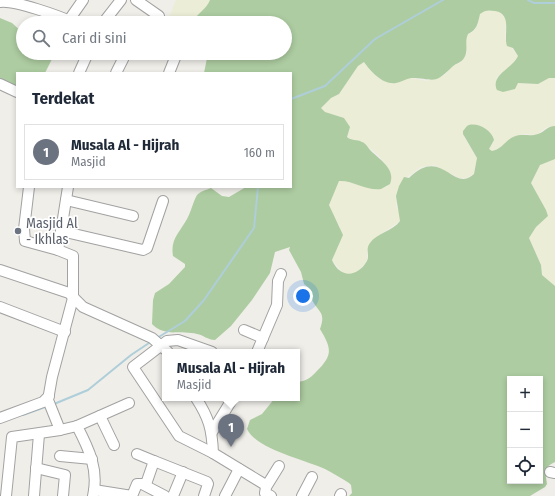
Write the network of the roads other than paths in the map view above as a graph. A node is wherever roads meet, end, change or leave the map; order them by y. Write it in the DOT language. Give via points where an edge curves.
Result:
graph roads {
  1 [pos="83,0"];
  2 [pos="120,0"];
  3 [pos="136,0"];
  4 [pos="0,2"];
  5 [pos="38,3"];
  6 [pos="61,16"];
  7 [pos="75,16"];
  8 [pos="108,16"];
  9 [pos="160,16"];
  10 [pos="85,60"];
  11 [pos="122,60"];
  12 [pos="174,60"];
  13 [pos="79,72"];
  14 [pos="116,72"];
  15 [pos="168,72"];
  16 [pos="0,84"];
  17 [pos="16,92"];
  18 [pos="29,188"];
  19 [pos="68,188"];
  20 [pos="66,200"];
  21 [pos="163,201"];
  22 [pos="134,216"];
  23 [pos="61,231"];
  24 [pos="58,250"];
  25 [pos="0,270"];
  26 [pos="281,274"];
  27 [pos="73,298"];
  28 [pos="0,307"];
  29 [pos="244,330"];
  30 [pos="65,332"];
  31 [pos="263,338"];
  32 [pos="159,344"];
  33 [pos="204,349"];
  34 [pos="258,349"];
  35 [pos="49,398"];
  36 [pos="198,401"];
  37 [pos="231,401"];
  38 [pos="129,403"];
  39 [pos="100,416"];
  40 [pos="0,418"];
  41 [pos="77,426"];
  42 [pos="60,430"];
  43 [pos="212,432"];
  44 [pos="39,434"];
  45 [pos="114,445"];
  46 [pos="212,453"];
  47 [pos="137,454"];
  48 [pos="60,456"];
  49 [pos="92,459"];
  50 [pos="154,461"];
  51 [pos="279,466"];
  52 [pos="36,468"];
  53 [pos="239,469"];
  54 [pos="183,472"];
  55 [pos="312,477"];
  56 [pos="144,485"];
  57 [pos="94,493"];
  58 [pos="266,493"];
  59 [pos="6,496"];
  60 [pos="34,496"];
  61 [pos="63,496"];
  62 [pos="165,496"];
  63 [pos="173,496"];
  64 [pos="204,496"];
  65 [pos="225,496"];
  66 [pos="302,496"];
  1 -- 7 [label="street"];
  2 -- 8 [label="street"];
  3 -- 9 [label="street"];
  4 -- 5 [label="street"];
  5 -- 6 [label="street"];
  10 -- 13 [label="street"];
  11 -- 14 [label="street"];
  12 -- 15 [label="street"];
  16 -- 17 [label="street"];
  18 -- 24 [label="street" via="25,241"];
  19 -- 20 [label="street"];
  20 -- 22 [label="street"];
  20 -- 23 [label="street"];
  21 -- 23 [label="street" via="147,248 143,250"];
  23 -- 24 [label="street"];
  24 -- 27 [label="street" via="73,256"];
  25 -- 27 [label="street" via="69,293"];
  26 -- 31 [label="street" via="278,281 277,305"];
  27 -- 30 [label="street"];
  27 -- 32 [label="street" via="92,312"];
  28 -- 30 [label="street"];
  29 -- 31 [label="street"];
  30 -- 35 [label="street" via="52,377"];
  31 -- 34 [label="street"];
  32 -- 33 [label="street" via="178,340"];
  32 -- 46 [label="street" via="133,365 133,369 179,436"];
  35 -- 40 [label="street"];
  35 -- 42 [label="street"];
  36 -- 43 [label="street" via="208,416"];
  37 -- 43 [label="street"];
  38 -- 39 [label="street"];
  39 -- 41 [label="street"];
  39 -- 45 [label="street"];
  41 -- 42 [label="street"];
  41 -- 49 [label="street"];
  42 -- 44 [label="street"];
  43 -- 46 [label="street"];
  44 -- 52 [label="street"];
  44 -- 59 [label="street" via="12,438"];
  46 -- 53 [label="street"];
  47 -- 50 [label="street"];
  48 -- 49 [label="street"];
  49 -- 57 [label="street" via="95,469"];
  50 -- 54 [label="street"];
  50 -- 56 [label="street"];
  51 -- 58 [label="street"];
  52 -- 60 [label="street"];
  52 -- 61 [label="street" via="65,475"];
  53 -- 58 [label="street"];
  53 -- 65 [label="street"];
  54 -- 63 [label="street"];
  54 -- 64 [label="street" via="208,483"];
  55 -- 66 [label="street"];
  56 -- 57 [label="street" via="137,484 132,496"];
  56 -- 62 [label="street"];
}
